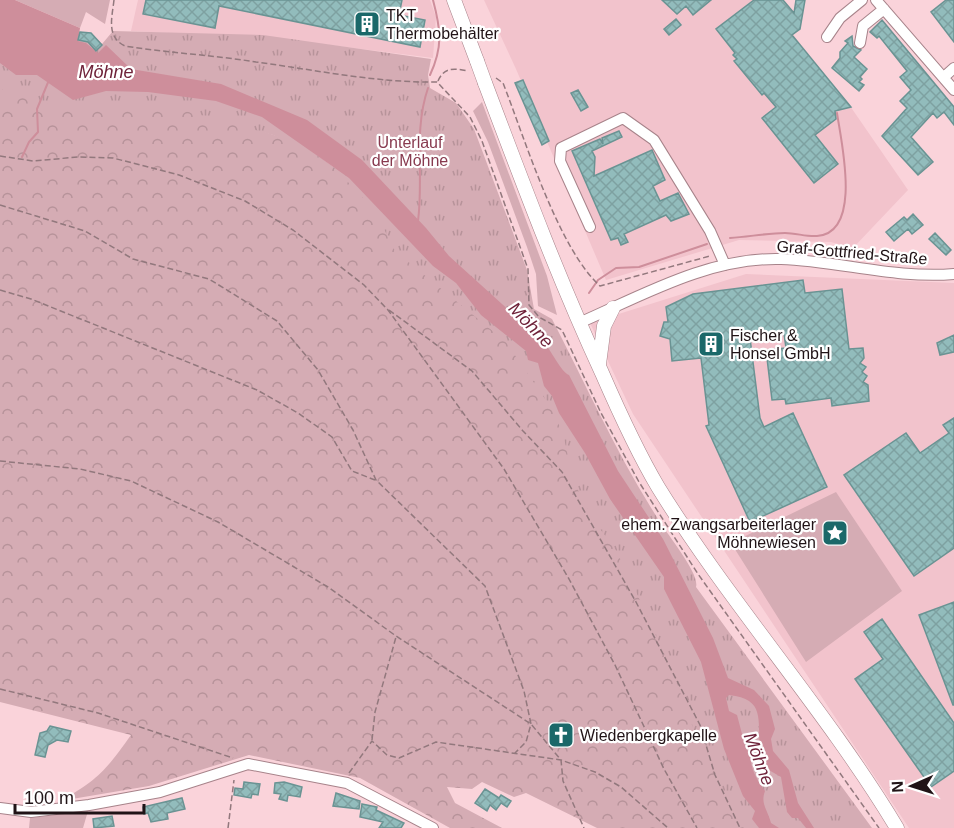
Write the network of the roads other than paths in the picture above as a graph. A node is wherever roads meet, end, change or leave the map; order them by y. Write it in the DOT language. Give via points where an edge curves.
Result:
graph roads {
  1 [pos="454,0"];
  2 [pos="862,0"];
  3 [pos="880,4"];
  4 [pos="827,36"];
  5 [pos="860,43"];
  6 [pos="954,69"];
  7 [pos="944,77"];
  8 [pos="954,90"];
  9 [pos="590,227"];
  10 [pos="725,265"];
  11 [pos="954,274"];
  12 [pos="613,308"];
  13 [pos="579,323"];
  14 [pos="598,366"];
  15 [pos="0,808"];
  16 [pos="433,828"];
  17 [pos="897,828"];
  1 -- 13 [label="main road, bridge"];
  2 -- 4 [label="street" via="840,18"];
  3 -- 5 [label="street" via="863,26"];
  3 -- 7 [label="street"];
  6 -- 7 [label="street"];
  7 -- 8 [label="street"];
  9 -- 10 [label="street" via="560,161 561,148 622,118 654,140 710,231"];
  10 -- 11 [label="street, Graf-Gottfried-Straße" via="787,259 908,274"];
  10 -- 12 [label="street, Graf-Gottfried-Straße" via="685,277"];
  12 -- 13 [label="street, Graf-Gottfried-Straße"];
  12 -- 14 [label="main road" via="604,326"];
  13 -- 14 [label="main road"];
  14 -- 17 [label="main road" via="658,486 719,579"];
  15 -- 16 [label="street" via="31,812 89,806 160,792 248,764 347,783"];
}
